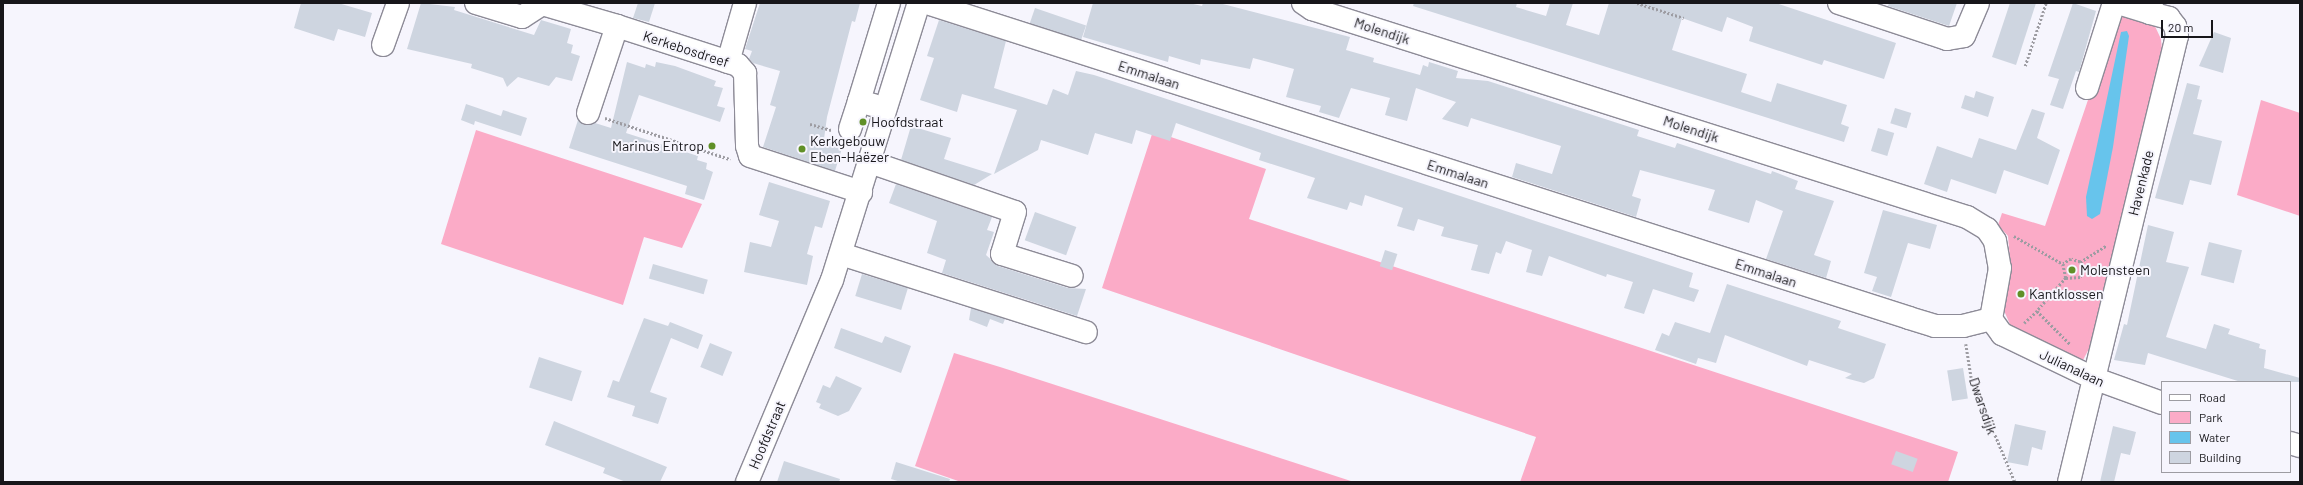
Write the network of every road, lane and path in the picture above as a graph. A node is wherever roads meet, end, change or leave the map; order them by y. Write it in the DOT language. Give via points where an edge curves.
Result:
graph roads {
  1 [pos="398,3"];
  2 [pos="476,3"];
  3 [pos="746,3"];
  4 [pos="889,3"];
  5 [pos="919,3"];
  6 [pos="927,3"];
  7 [pos="1303,3"];
  8 [pos="1637,3"];
  9 [pos="1978,3"];
  10 [pos="2046,3"];
  11 [pos="2114,3"];
  12 [pos="2118,3"];
  13 [pos="1643,4"];
  14 [pos="1844,4"];
  15 [pos="2151,8"];
  16 [pos="1684,18"];
  17 [pos="617,26"];
  18 [pos="383,45"];
  19 [pos="728,62"];
  20 [pos="2025,66"];
  21 [pos="2087,88"];
  22 [pos="859,101"];
  23 [pos="886,109"];
  24 [pos="588,113"];
  25 [pos="850,129"];
  26 [pos="750,156"];
  27 [pos="870,162"];
  28 [pos="860,192"];
  29 [pos="1991,235"];
  30 [pos="2126,242"];
  31 [pos="841,254"];
  32 [pos="2080,262"];
  33 [pos="2064,264"];
  34 [pos="1072,276"];
  35 [pos="2066,278"];
  36 [pos="1991,319"];
  37 [pos="1963,326"];
  38 [pos="1086,332"];
  39 [pos="2076,350"];
  40 [pos="2092,378"];
  41 [pos="2161,403"];
  42 [pos="747,482"];
  43 [pos="2015,482"];
  44 [pos="2069,482"];
  1 -- 18 [label="street"];
  2 -- 17 [label="street, Kerkebosdreef" via="522,17 542,4"];
  3 -- 19 [label="street"];
  4 -- 22 [label="street"];
  5 -- 23 [label="street, Hoofdstraat"];
  6 -- 37 [label="street, Emmalaan" via="1908,318 1934,326"];
  7 -- 29 [label="street, Molendijk" via="1312,9 1967,217"];
  8 -- 13 [label="path"];
  9 -- 14 [label="street" via="1964,36 1947,39"];
  10 -- 20 [label="path"];
  11 -- 21 [label="street"];
  12 -- 15 [label="street"];
  13 -- 16 [label="path"];
  15 -- 30 [label="street, Havenkade" via="2169,18 2175,26 2177,36"];
  17 -- 19 [label="street, Kerkebosdreef"];
  17 -- 24 [label="street"];
  19 -- 26 [label="street, Kerkebosdreef" via="745,73 747,146"];
  22 -- 23 [label="street"];
  22 -- 25 [label="street"];
  23 -- 27 [label="street, Hoofdstraat"];
  24 -- 26 [label="path" via="739,162"];
  26 -- 28 [label="street"];
  27 -- 28 [label="street, Hoofdstraat"];
  27 -- 34 [label="street" via="1015,212 1002,254"];
  28 -- 31 [label="street, Hoofdstraat"];
  29 -- 33 [label="path" via="2000,232 2028,241"];
  29 -- 36 [label="street" via="2000,268"];
  30 -- 32 [label="path" via="2115,242"];
  30 -- 40 [label="street, Havenkade"];
  31 -- 38 [label="street"];
  31 -- 42 [label="street, Hoofdstraat"];
  32 -- 33 [label="path" via="2071,259"];
  32 -- 35 [label="path" via="2083,269 2080,277"];
  33 -- 35 [label="path"];
  35 -- 39 [label="path" via="2037,311"];
  36 -- 37 [label="street, Emmalaan"];
  36 -- 40 [label="street, Julianalaan" via="2002,334"];
  37 -- 43 [label="path, Dwarsdijk" via="1972,380"];
  40 -- 41 [label="street, Julianalaan"];
  40 -- 44 [label="street"];
}
